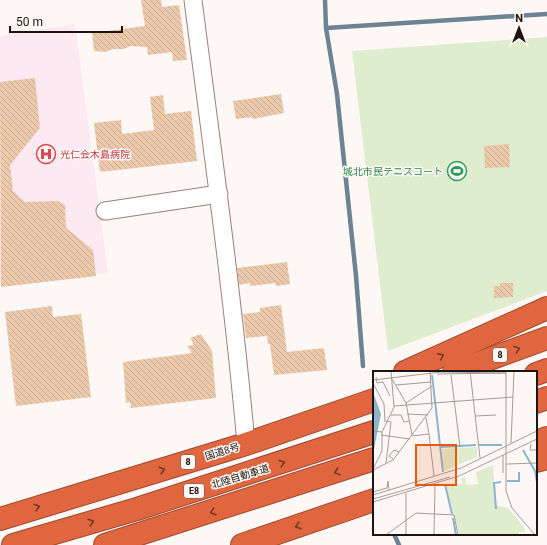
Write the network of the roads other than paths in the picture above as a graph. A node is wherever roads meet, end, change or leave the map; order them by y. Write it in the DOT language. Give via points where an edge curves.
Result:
graph roads {
  1 [pos="193,0"];
  2 [pos="219,194"];
  3 [pos="105,211"];
  4 [pos="547,308"];
  5 [pos="547,338"];
  6 [pos="547,370"];
  7 [pos="408,371"];
  8 [pos="457,371"];
  9 [pos="537,374"];
  10 [pos="373,386"];
  11 [pos="547,398"];
  12 [pos="373,400"];
  13 [pos="537,402"];
  14 [pos="373,432"];
  15 [pos="547,438"];
  16 [pos="537,442"];
  17 [pos="246,444"];
  18 [pos="547,458"];
  19 [pos="373,459"];
  20 [pos="537,461"];
  21 [pos="373,500"];
  22 [pos="373,507"];
  23 [pos="327,516"];
  24 [pos="0,519"];
  25 [pos="252,544"];
  26 [pos="13,545"];
  27 [pos="105,545"];
  1 -- 2 [label="street"];
  2 -- 3 [label="street"];
  2 -- 17 [label="street"];
  7 -- 4 [label="highway, one-way"];
  8 -- 5 [label="highway, 8, one-way"];
  6 -- 9 [label="highway"];
  10 -- 17 [label="highway"];
  11 -- 13 [label="highway"];
  12 -- 17 [label="highway, 国道8号 / 8"];
  26 -- 14 [label="highway, 北陸自動車道 / E8, one-way" via="152,504"];
  15 -- 16 [label="highway"];
  24 -- 17 [label="highway, 国道8号 / 8, one-way"];
  18 -- 20 [label="highway"];
  19 -- 27 [label="highway, one-way"];
  21 -- 23 [label="highway"];
  22 -- 23 [label="highway"];
  23 -- 25 [label="highway, one-way"];
}
